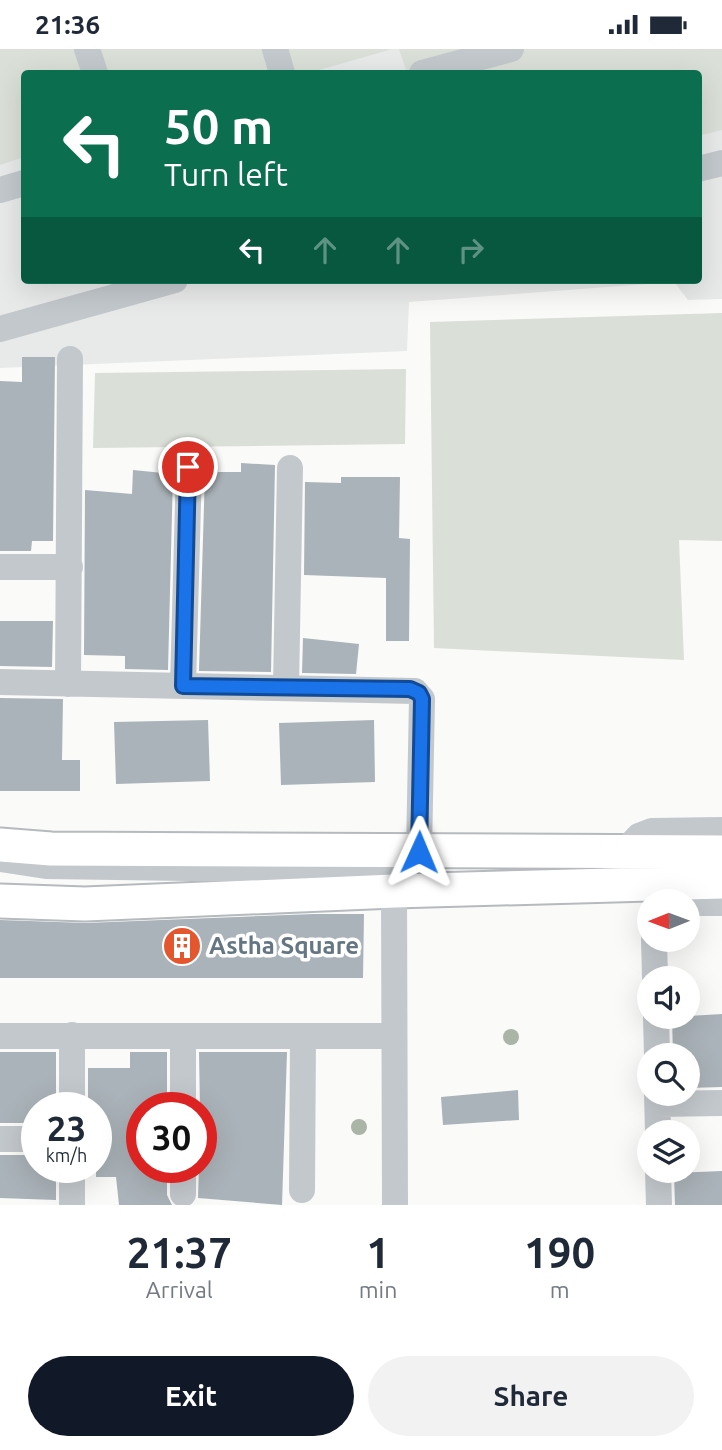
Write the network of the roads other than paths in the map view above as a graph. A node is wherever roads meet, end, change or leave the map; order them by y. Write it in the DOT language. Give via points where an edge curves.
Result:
graph roads {
  1 [pos="87,49"];
  2 [pos="275,49"];
  3 [pos="511,49"];
  4 [pos="93,70"];
  5 [pos="281,70"];
  6 [pos="433,70"];
  7 [pos="722,163"];
  8 [pos="702,168"];
  9 [pos="21,184"];
  10 [pos="0,190"];
  11 [pos="161,284"];
  12 [pos="0,329"];
  13 [pos="71,359"];
  14 [pos="188,467"];
  15 [pos="290,468"];
  16 [pos="0,567"];
  17 [pos="70,567"];
  18 [pos="0,682"];
  19 [pos="68,684"];
  20 [pos="183,686"];
  21 [pos="286,687"];
  22 [pos="722,830"];
  23 [pos="0,845"];
  24 [pos="722,852"];
  25 [pos="0,859"];
  26 [pos="46,866"];
  27 [pos="401,866"];
  28 [pos="622,868"];
  29 [pos="0,874"];
  30 [pos="722,882"];
  31 [pos="637,895"];
  32 [pos="0,901"];
  33 [pos="700,903"];
  34 [pos="722,903"];
  35 [pos="72,1035"];
  36 [pos="0,1036"];
  37 [pos="303,1036"];
  38 [pos="394,1036"];
  39 [pos="183,1037"];
  40 [pos="72,1092"];
  41 [pos="183,1092"];
  42 [pos="700,1102"];
  43 [pos="722,1103"];
  44 [pos="0,1139"];
  45 [pos="21,1139"];
  46 [pos="72,1183"];
  47 [pos="183,1183"];
  48 [pos="659,1183"];
  49 [pos="302,1190"];
  50 [pos="183,1194"];
  51 [pos="72,1205"];
  52 [pos="395,1205"];
  53 [pos="659,1205"];
  1 -- 4 [label="street"];
  2 -- 5 [label="street"];
  3 -- 6 [label="street"];
  7 -- 8 [label="street"];
  9 -- 10 [label="street"];
  11 -- 12 [label="street"];
  13 -- 17 [label="street"];
  14 -- 20 [label="street"];
  15 -- 21 [label="street"];
  16 -- 17 [label="street"];
  17 -- 19 [label="street"];
  18 -- 19 [label="street"];
  19 -- 20 [label="street"];
  20 -- 21 [label="street"];
  21 -- 27 [label="street" via="410,689 419,693 422,699"];
  22 -- 28 [label="street" via="652,831 639,837"];
  23 -- 27 [label="main road"];
  24 -- 28 [label="main road"];
  25 -- 26 [label="street"];
  26 -- 27 [label="street"];
  26 -- 29 [label="street"];
  27 -- 28 [label="main road"];
  27 -- 28 [label="main road"];
  27 -- 32 [label="main road" via="85,904"];
  27 -- 38 [label="street"];
  28 -- 30 [label="main road"];
  28 -- 31 [label="street"];
  33 -- 34 [label="street"];
  35 -- 36 [label="street"];
  35 -- 39 [label="street"];
  35 -- 40 [label="street"];
  37 -- 38 [label="street"];
  37 -- 39 [label="street"];
  37 -- 49 [label="street"];
  38 -- 52 [label="street"];
  39 -- 41 [label="street"];
  42 -- 43 [label="street"];
  44 -- 45 [label="street"];
  46 -- 51 [label="street"];
  47 -- 50 [label="street"];
  48 -- 53 [label="street"];
}
